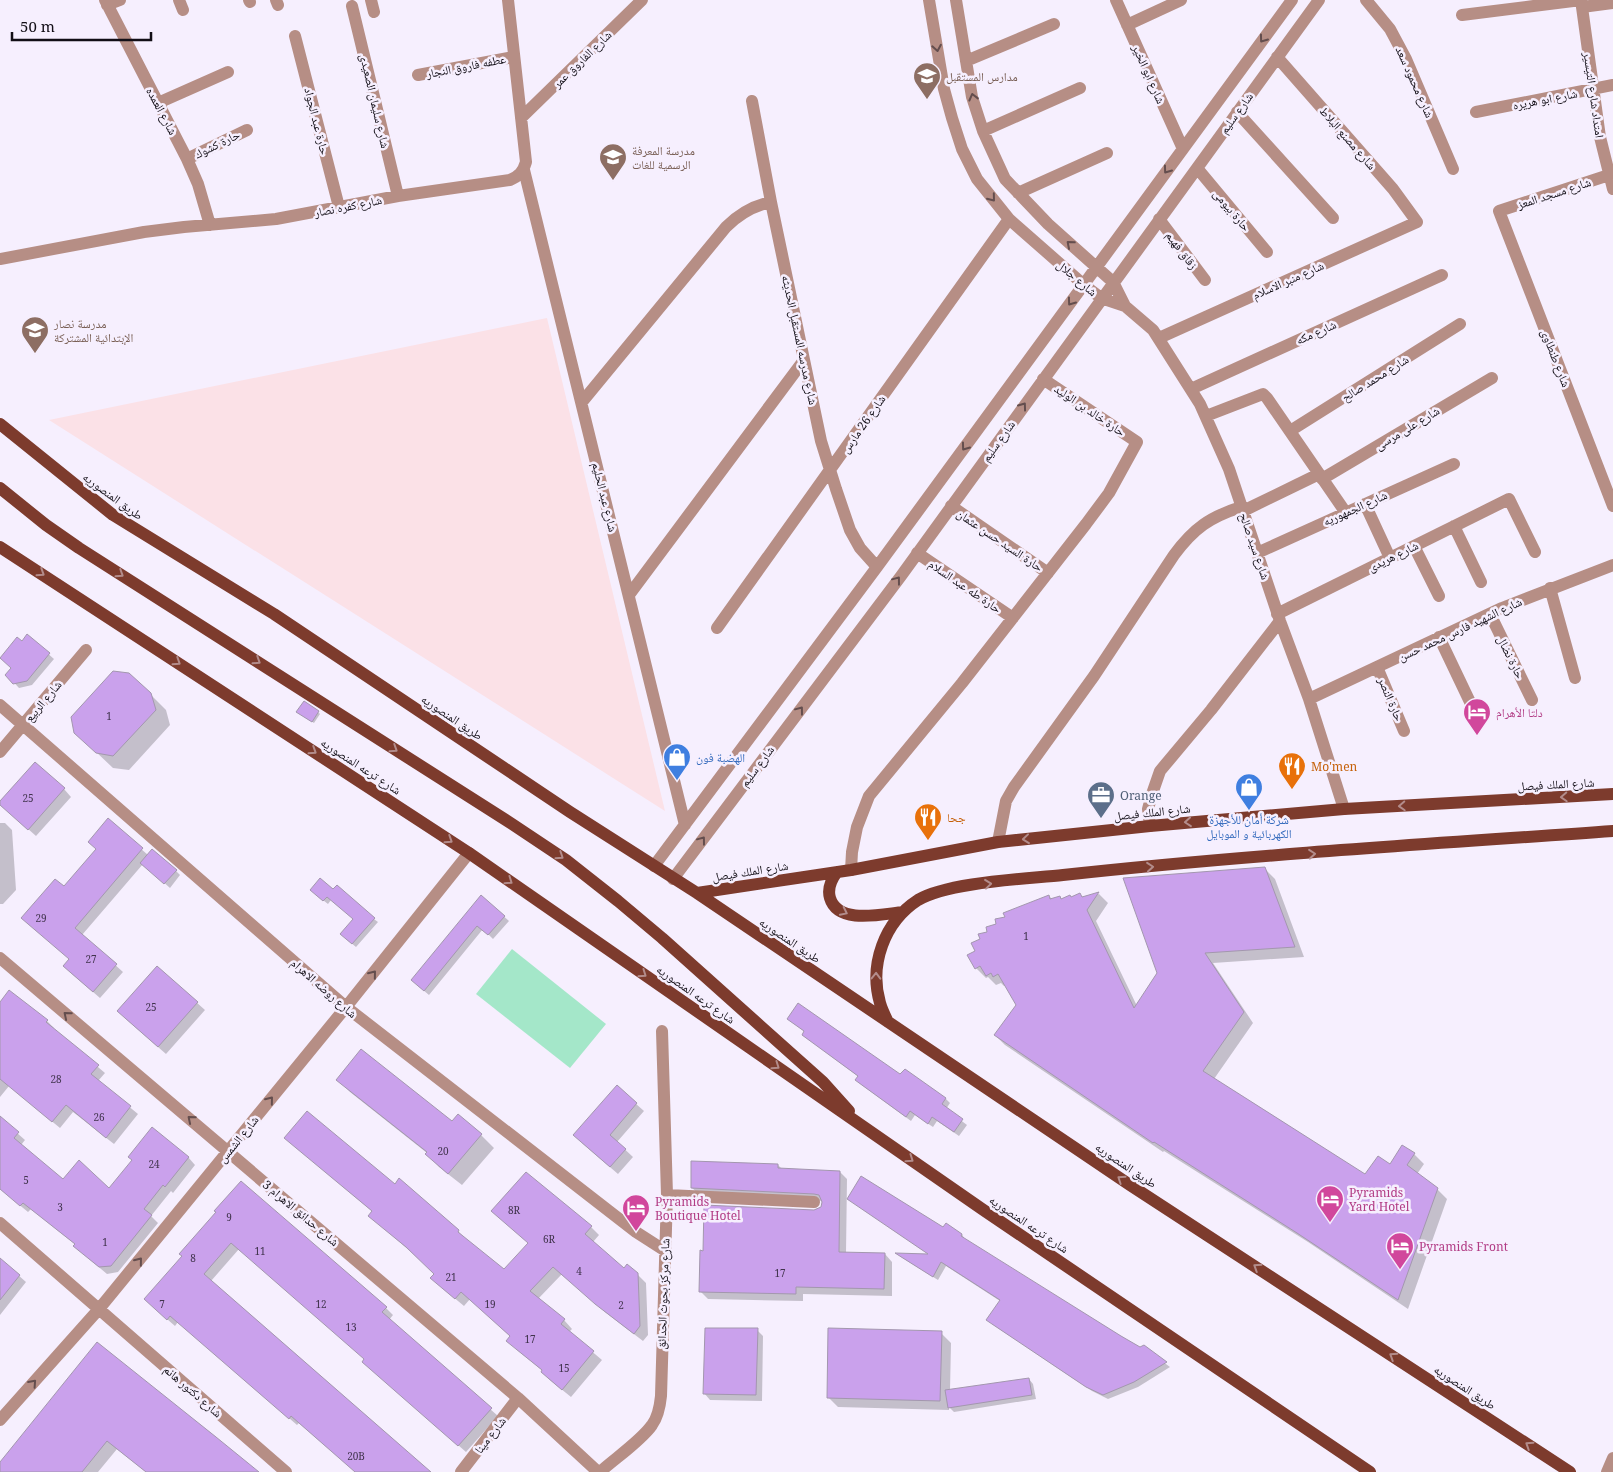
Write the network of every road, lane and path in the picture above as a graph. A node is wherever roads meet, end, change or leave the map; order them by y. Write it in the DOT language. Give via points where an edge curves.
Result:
graph roads {
  1 [pos="120,0"];
  2 [pos="508,0"];
  3 [pos="642,0"];
  4 [pos="928,0"];
  5 [pos="956,0"];
  6 [pos="1116,0"];
  7 [pos="1181,0"];
  8 [pos="1292,0"];
  9 [pos="1319,0"];
  10 [pos="1366,0"];
  11 [pos="106,2"];
  12 [pos="1613,3"];
  13 [pos="1581,4"];
  14 [pos="1497,5"];
  15 [pos="352,6"];
  16 [pos="1462,15"];
  17 [pos="1054,24"];
  18 [pos="1127,25"];
  19 [pos="296,36"];
  20 [pos="513,56"];
  21 [pos="1277,57"];
  22 [pos="966,61"];
  23 [pos="228,72"];
  24 [pos="418,75"];
  25 [pos="1613,85"];
  26 [pos="1080,88"];
  27 [pos="1592,89"];
  28 [pos="752,102"];
  29 [pos="158,103"];
  30 [pos="1238,112"];
  31 [pos="1476,112"];
  32 [pos="521,118"];
  33 [pos="246,130"];
  34 [pos="983,131"];
  35 [pos="1183,148"];
  36 [pos="1107,153"];
  37 [pos="187,159"];
  38 [pos="1197,168"];
  39 [pos="1453,169"];
  40 [pos="524,170"];
  41 [pos="1611,180"];
  42 [pos="1018,193"];
  43 [pos="398,196"];
  44 [pos="770,202"];
  45 [pos="339,207"];
  46 [pos="1499,211"];
  47 [pos="1333,218"];
  48 [pos="1009,219"];
  49 [pos="1159,219"];
  50 [pos="1417,222"];
  51 [pos="210,225"];
  52 [pos="1267,252"];
  53 [pos="0,259"];
  54 [pos="1096,267"];
  55 [pos="1442,275"];
  56 [pos="1205,280"];
  57 [pos="1113,282"];
  58 [pos="1084,285"];
  59 [pos="1101,298"];
  60 [pos="1125,306"];
  61 [pos="1460,324"];
  62 [pos="1159,338"];
  63 [pos="804,360"];
  64 [pos="1492,378"];
  65 [pos="1043,379"];
  66 [pos="1191,389"];
  67 [pos="582,402"];
  68 [pos="1206,416"];
  69 [pos="0,424"];
  70 [pos="1290,431"];
  71 [pos="1454,464"];
  72 [pos="830,470"];
  73 [pos="1321,477"];
  74 [pos="0,488"];
  75 [pos="1365,504"];
  76 [pos="951,506"];
  77 [pos="1613,506"];
  78 [pos="1242,509"];
  79 [pos="1346,513"];
  80 [pos="1454,526"];
  81 [pos="1414,546"];
  82 [pos="0,547"];
  83 [pos="1535,552"];
  84 [pos="917,553"];
  85 [pos="1257,553"];
  86 [pos="1390,558"];
  87 [pos="1613,565"];
  88 [pos="877,567"];
  89 [pos="1048,573"];
  90 [pos="1481,582"];
  91 [pos="1550,588"];
  92 [pos="629,595"];
  93 [pos="1439,596"];
  94 [pos="1490,614"];
  95 [pos="1278,617"];
  96 [pos="1013,618"];
  97 [pos="716,628"];
  98 [pos="1439,637"];
  99 [pos="86,650"];
  100 [pos="1377,667"];
  101 [pos="1575,678"];
  102 [pos="1309,699"];
  103 [pos="1532,700"];
  104 [pos="1470,702"];
  105 [pos="0,705"];
  106 [pos="23,725"];
  107 [pos="1404,731"];
  108 [pos="0,752"];
  109 [pos="1613,794"];
  110 [pos="1344,809"];
  111 [pos="685,824"];
  112 [pos="1150,826"];
  113 [pos="1613,831"];
  114 [pos="998,842"];
  115 [pos="469,854"];
  116 [pos="654,866"];
  117 [pos="851,870"];
  118 [pos="837,872"];
  119 [pos="673,878"];
  120 [pos="697,894"];
  121 [pos="903,912"];
  122 [pos="0,958"];
  123 [pos="346,1007"];
  124 [pos="888,1022"];
  125 [pos="662,1030"];
  126 [pos="856,1121"];
  127 [pos="228,1151"];
  128 [pos="667,1195"];
  129 [pos="814,1202"];
  130 [pos="0,1222"];
  131 [pos="664,1250"];
  132 [pos="99,1309"];
  133 [pos="518,1398"];
  134 [pos="0,1420"];
  135 [pos="1613,1458"];
  136 [pos="286,1472"];
  137 [pos="461,1472"];
  138 [pos="599,1472"];
  139 [pos="1370,1472"];
  140 [pos="1570,1472"];
  141 [pos="1607,1472"];
  1 -- 11 [label="street"];
  2 -- 20 [label="street"];
  3 -- 32 [label="street, شارع الفاروق عمر"];
  4 -- 48 [label="street, شارع جلال, one-way" via="944,89 962,149 977,179"];
  5 -- 22 [label="street, شارع جلال"];
  6 -- 18 [label="street, شارع ابو الخير"];
  7 -- 18 [label="street"];
  8 -- 35 [label="street, شارع سليم, one-way"];
  9 -- 21 [label="street, شارع سليم"];
  10 -- 39 [label="street, شارع محمود سعد" via="1390,29 1406,59"];
  11 -- 29 [label="street, شارع العمده"];
  12 -- 13 [label="street"];
  13 -- 14 [label="street"];
  13 -- 27 [label="street, امتداد شارع التيسير"];
  14 -- 16 [label="street"];
  15 -- 43 [label="street, شارع سليمان الصعيدى"];
  17 -- 22 [label="street"];
  18 -- 35 [label="street, شارع ابو الخير"];
  19 -- 45 [label="street, حارة عبد الجواد"];
  20 -- 24 [label="street, عطفه فاروق النجار"];
  20 -- 32 [label="street"];
  21 -- 30 [label="street, شارع سليم"];
  21 -- 50 [label="street, شارع مصنع البلاط" via="1393,189"];
  34 -- 22 [label="street, شارع جلال, one-way"];
  23 -- 29 [label="street"];
  25 -- 27 [label="street, شارع ابو هريره"];
  26 -- 34 [label="street"];
  27 -- 31 [label="street, شارع ابو هريره"];
  27 -- 41 [label="street, امتداد شارع التيسير"];
  28 -- 44 [label="street, شارع مدرسه المستقبل الحديثه"];
  29 -- 37 [label="street, شارع العمده"];
  30 -- 38 [label="street, شارع سليم"];
  30 -- 47 [label="street"];
  32 -- 40 [label="street"];
  33 -- 37 [label="street, حارة كشوك"];
  34 -- 42 [label="street, شارع جلال" via="1006,179"];
  35 -- 54 [label="street, شارع سليم, one-way"];
  36 -- 42 [label="street"];
  37 -- 51 [label="street, شارع العمده"];
  38 -- 49 [label="street, شارع سليم"];
  38 -- 52 [label="street, حارة بيومى"];
  40 -- 43 [label="street, شارع كفره نصار" via="510,180"];
  40 -- 67 [label="street, شارع عبد الحليم"];
  41 -- 46 [label="street, شارع مسجد المعز"];
  54 -- 42 [label="street, شارع جلال, one-way"];
  43 -- 45 [label="street, شارع كفره نصار"];
  44 -- 63 [label="street, شارع مدرسه المستقبل الحديثه"];
  44 -- 67 [label="street" via="742,213 726,226"];
  45 -- 51 [label="street, شارع كفره نصار" via="276,219"];
  46 -- 77 [label="street, شارع طنطاوى"];
  48 -- 58 [label="street, شارع جلال"];
  48 -- 72 [label="street, شارع 26 مارس"];
  49 -- 56 [label="street, زقاق فهيم"];
  49 -- 57 [label="street, شارع سليم"];
  50 -- 62 [label="street, شارع منبر الاسلام"];
  51 -- 53 [label="street, شارع كفره نصار" via="144,232"];
  54 -- 57 [label="street, شارع جلال"];
  54 -- 58 [label="street, شارع سليم"];
  55 -- 66 [label="street, شارع مكه"];
  57 -- 59 [label="street, شارع سليم"];
  57 -- 60 [label="street, شارع جلال"];
  58 -- 59 [label="street, شارع جلال"];
  58 -- 88 [label="street, شارع سليم, one-way"];
  59 -- 60 [label="street, شارع جلال"];
  59 -- 65 [label="street, شارع سليم"];
  60 -- 62 [label="street, شارع سيد صالح"];
  61 -- 70 [label="street, شارع محمد صالح"];
  62 -- 66 [label="street, شارع سيد صالح"];
  63 -- 72 [label="street, شارع مدرسه المستقبل الحديثه"];
  63 -- 92 [label="street"];
  64 -- 73 [label="street, شارع على مرسى"];
  76 -- 65 [label="street, شارع سليم, one-way"];
  65 -- 89 [label="street, حارة خالد بن الوليد" via="1137,442 1109,493"];
  66 -- 68 [label="street, شارع سيد صالح"];
  67 -- 92 [label="street, شارع عبد الحليم"];
  68 -- 70 [label="street" via="1263,394"];
  68 -- 78 [label="street, شارع سيد صالح"];
  69 -- 116 [label="main road, طريق المنصوريه" via="113,515 274,614"];
  70 -- 73 [label="street"];
  71 -- 75 [label="street, شارع الجمهوريه"];
  72 -- 88 [label="street, شارع مدرسه المستقبل الحديثه" via="850,530 860,548"];
  72 -- 97 [label="street, شارع 26 مارس"];
  73 -- 78 [label="street, شارع على مرسى"];
  73 -- 79 [label="street"];
  74 -- 126 [label="main road, one-way" via="79,548 566,860 655,931 823,1082"];
  75 -- 79 [label="street, شارع الجمهوريه"];
  75 -- 86 [label="street"];
  76 -- 84 [label="street, شارع سليم"];
  76 -- 89 [label="street, حارة السيد حسن عثمان"];
  78 -- 85 [label="street, شارع سيد صالح"];
  78 -- 114 [label="street, شارع على مرسى" via="1221,513 1203,524 1174,555 1094,676 1014,787 1006,801"];
  79 -- 85 [label="street, شارع الجمهوريه"];
  80 -- 81 [label="street, شارع هريدى"];
  80 -- 83 [label="street, شارع هريدى" via="1509,499"];
  80 -- 90 [label="street"];
  81 -- 86 [label="street, شارع هريدى"];
  81 -- 93 [label="street"];
  82 -- 115 [label="main road, شارع ترعه المنصوريه, one-way"];
  84 -- 96 [label="street, حارة طه عبد السلام"];
  119 -- 84 [label="street, شارع سليم, one-way"];
  85 -- 95 [label="street, شارع سيد صالح"];
  86 -- 95 [label="street, شارع هريدى"];
  87 -- 91 [label="street, شارع الشهيد فارس محمد حسن"];
  88 -- 111 [label="street, شارع سليم"];
  89 -- 96 [label="street"];
  91 -- 94 [label="street, شارع الشهيد فارس محمد حسن"];
  91 -- 101 [label="street"];
  92 -- 111 [label="street, شارع عبد الحليم"];
  94 -- 98 [label="street, شارع الشهيد فارس محمد حسن"];
  94 -- 103 [label="street, حارة نضال"];
  95 -- 102 [label="street, شارع سيد صالح"];
  95 -- 112 [label="street" via="1211,710 1160,771 1148,809"];
  96 -- 117 [label="street" via="869,796 857,827"];
  98 -- 100 [label="street, شارع الشهيد فارس محمد حسن"];
  98 -- 104 [label="street"];
  99 -- 106 [label="street, شارع الربيع"];
  100 -- 102 [label="street, شارع الشهيد فارس محمد حسن"];
  100 -- 107 [label="street, حارة النصر"];
  102 -- 110 [label="street, شارع سيد صالح"];
  105 -- 106 [label="street, شارع روضه الاهرام"];
  106 -- 108 [label="street, شارع الربيع"];
  106 -- 123 [label="street, شارع روضه الاهرام"];
  109 -- 110 [label="main road, شارع الملك فيصل, one-way"];
  110 -- 112 [label="main road, شارع الملك فيصل, one-way"];
  111 -- 116 [label="street, شارع سليم"];
  112 -- 114 [label="main road, شارع الملك فيصل, one-way"];
  121 -- 113 [label="main road, one-way" via="937,892 976,885 1132,868"];
  114 -- 117 [label="main road, شارع الملك فيصل"];
  123 -- 115 [label="street, شارع الشمس, one-way"];
  115 -- 126 [label="main road, شارع ترعه المنصوريه, one-way"];
  116 -- 119 [label="main road, طريق المنصوريه"];
  117 -- 118 [label="main road, شارع الملك فيصل"];
  118 -- 120 [label="main road, شارع الملك فيصل"];
  118 -- 121 [label="main road, one-way" via="829,891 833,904 843,913 856,916"];
  119 -- 120 [label="main road, طريق المنصوريه"];
  120 -- 124 [label="main road, طريق المنصوريه"];
  124 -- 121 [label="main road, one-way" via="880,1004 876,965 890,928"];
  127 -- 122 [label="street, شارع حدائق الاهرام 3, one-way"];
  127 -- 123 [label="street, شارع الشمس, one-way"];
  123 -- 131 [label="street, شارع روضه الاهرام" via="636,1232"];
  140 -- 124 [label="main road, طريق المنصوريه, one-way"];
  125 -- 128 [label="street, شارع مركز بحوث الحدائق"];
  126 -- 139 [label="main road, شارع ترعه المنصوريه, one-way"];
  132 -- 127 [label="street, شارع الشمس, one-way"];
  127 -- 133 [label="street, شارع حدائق الاهرام 3"];
  128 -- 129 [label="street"];
  128 -- 131 [label="street, شارع مركز بحوث الحدائق"];
  130 -- 132 [label="street, شارع دكتور هانم"];
  131 -- 138 [label="street, شارع مركز بحوث الحدائق" via="659,1409 644,1434"];
  134 -- 132 [label="street, شارع الشمس, one-way"];
  132 -- 136 [label="street, شارع دكتور هانم"];
  133 -- 137 [label="street, شارع مينا"];
  133 -- 138 [label="street, شارع حدائق الاهرام 3"];
  135 -- 141 [label="street"];
}
